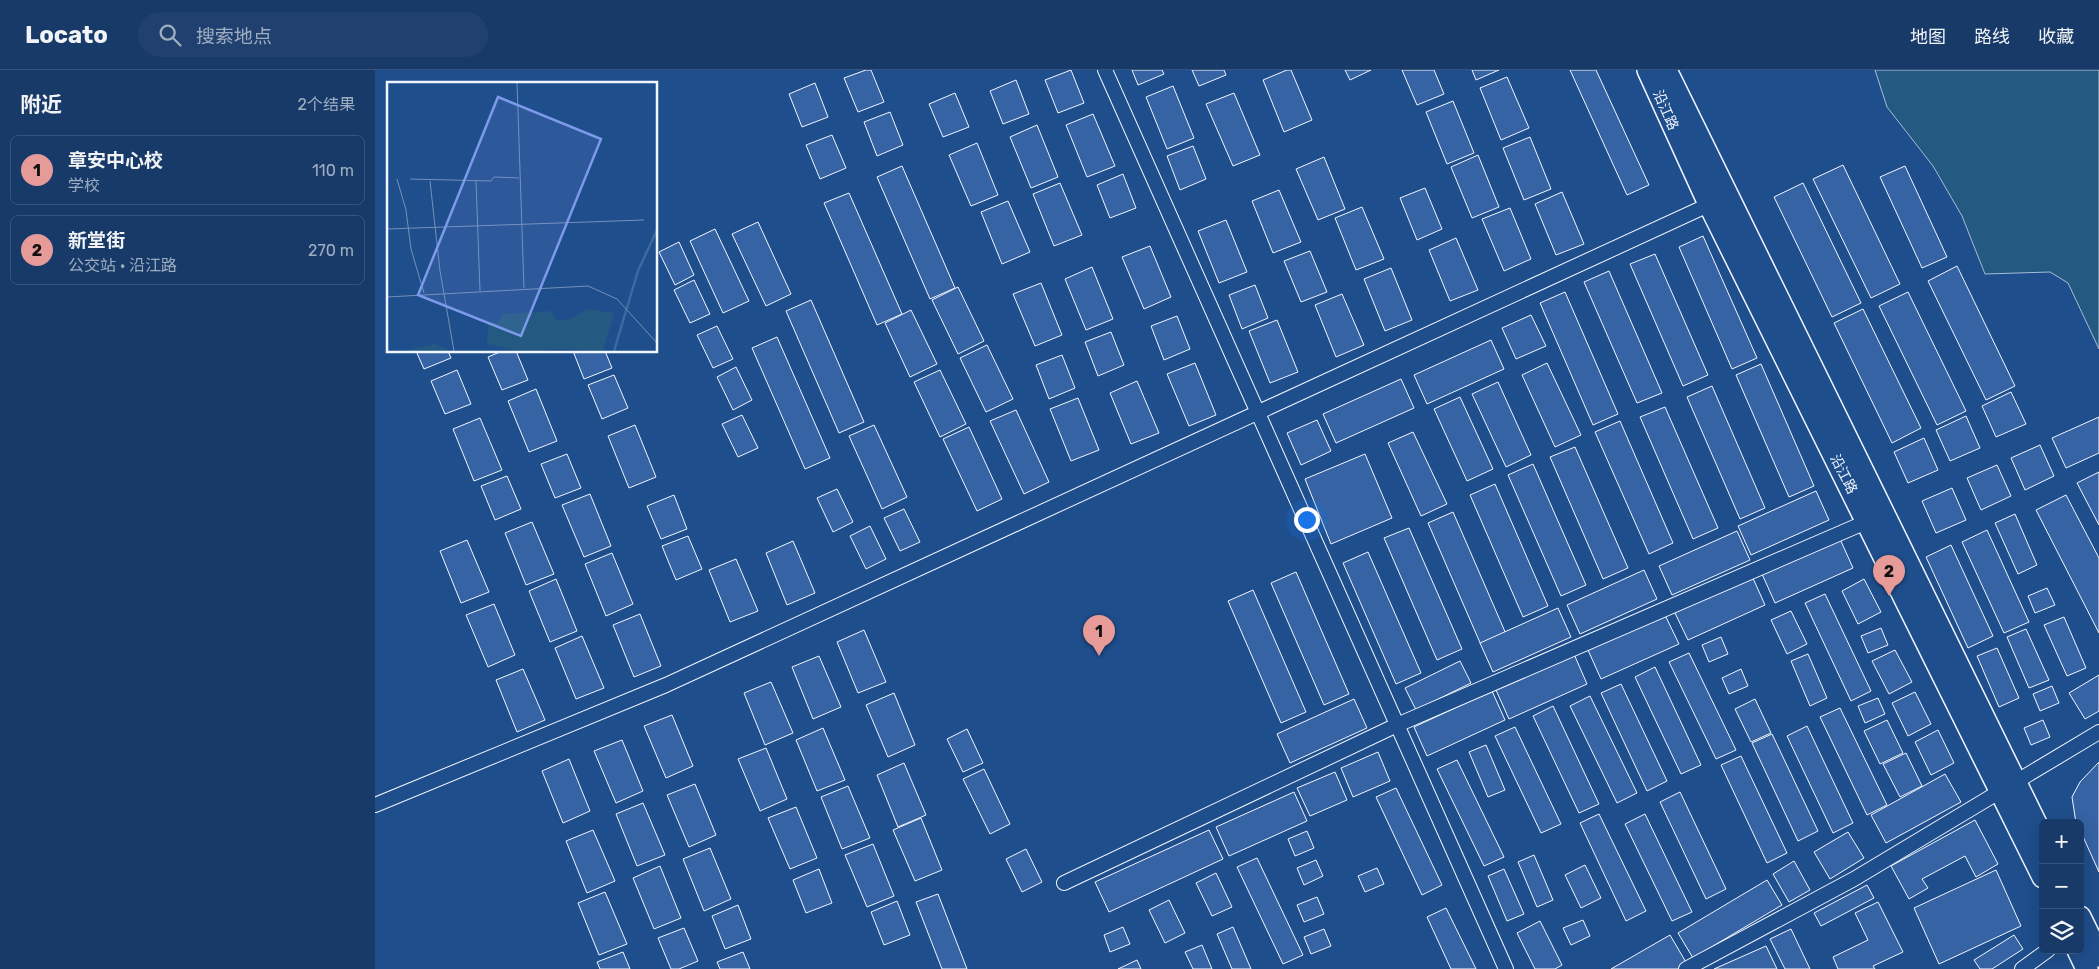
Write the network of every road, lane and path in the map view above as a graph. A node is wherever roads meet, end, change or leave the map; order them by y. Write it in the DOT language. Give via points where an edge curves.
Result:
graph roads {
  1 [pos="1105,70"];
  2 [pos="1648,70"];
  3 [pos="1666,70"];
  4 [pos="1718,200"];
  5 [pos="1258,414"];
  6 [pos="1876,517"];
  7 [pos="1397,726"];
  8 [pos="2099,732"];
  9 [pos="2008,787"];
  10 [pos="375,805"];
  11 [pos="2039,832"];
  12 [pos="2039,867"];
  13 [pos="1064,883"];
  14 [pos="2084,925"];
  15 [pos="2043,954"];
  16 [pos="2080,954"];
  17 [pos="2099,956"];
  18 [pos="1506,969"];
  19 [pos="1686,969"];
  20 [pos="2022,969"];
  21 [pos="2087,969"];
  1 -- 5 [label="street"];
  2 -- 4 [label="main road, 沿江路"];
  3 -- 4 [label="main road, 沿江路"];
  4 -- 5 [label="street"];
  4 -- 6 [label="main road, 沿江路"];
  5 -- 7 [label="street"];
  5 -- 10 [label="street" via="666,685"];
  6 -- 7 [label="street"];
  6 -- 9 [label="main road, 沿江路"];
  7 -- 13 [label="street"];
  7 -- 18 [label="street"];
  8 -- 9 [label="street"];
  9 -- 11 [label="main road, 沿江路"];
  9 -- 12 [label="main road, 沿江路"];
  9 -- 19 [label="street" via="1855,879"];
  14 -- 17 [label="main road"];
  15 -- 20 [label="street"];
  16 -- 21 [label="main road"];
}
